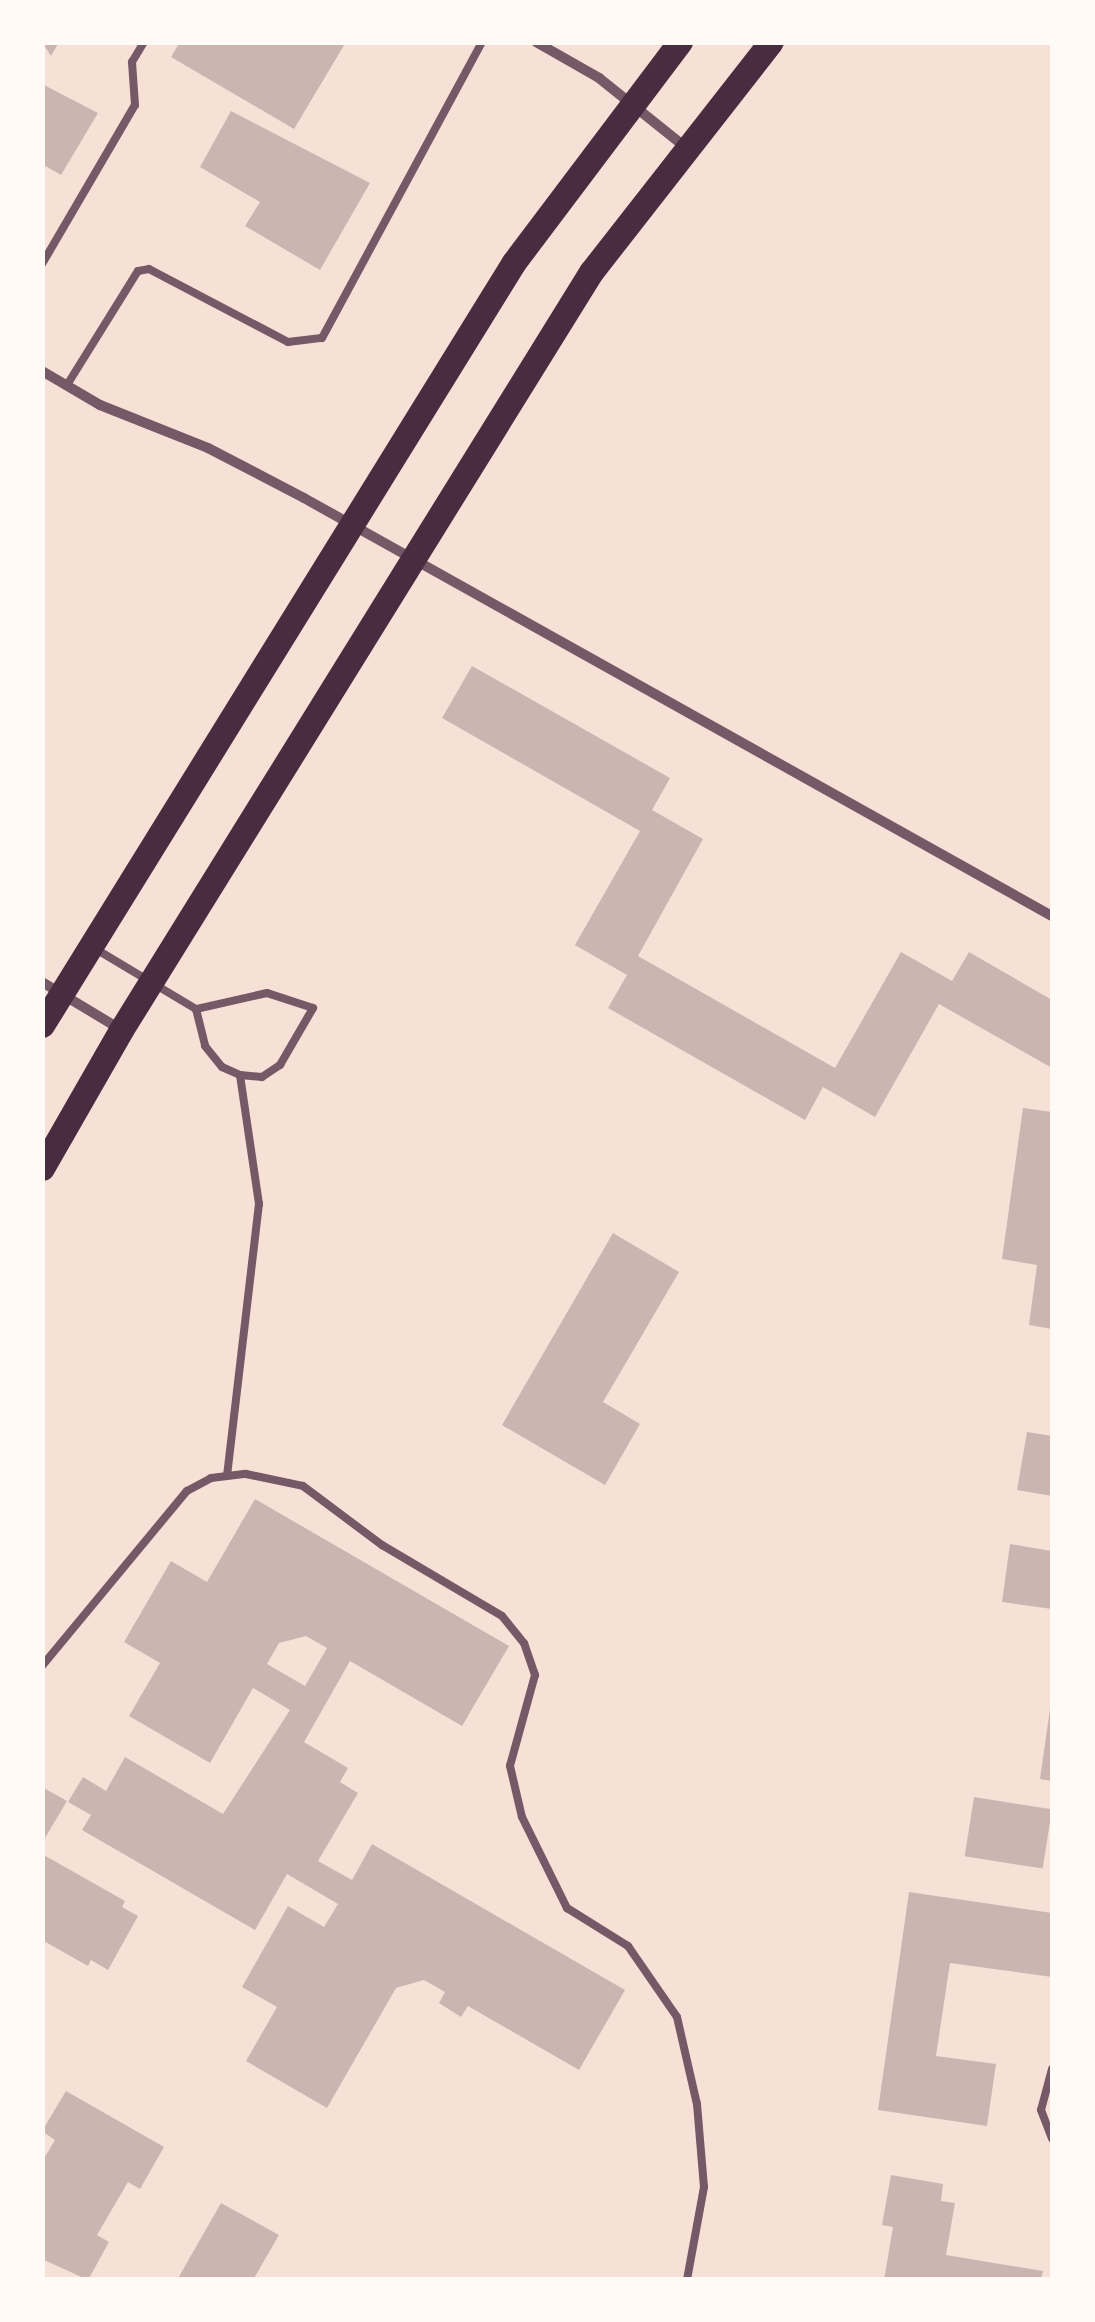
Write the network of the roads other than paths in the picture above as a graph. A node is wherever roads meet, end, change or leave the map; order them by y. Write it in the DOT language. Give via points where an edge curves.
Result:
graph roads {
  1 [pos="144,42"];
  2 [pos="482,42"];
  3 [pos="536,42"];
  4 [pos="680,42"];
  5 [pos="772,42"];
  6 [pos="630,102"];
  7 [pos="685,146"];
  8 [pos="42,264"];
  9 [pos="42,371"];
  10 [pos="66,385"];
  11 [pos="352,525"];
  12 [pos="412,559"];
  13 [pos="1052,916"];
  14 [pos="90,946"];
  15 [pos="151,982"];
  16 [pos="52,987"];
  17 [pos="196,1009"];
  18 [pos="42,1025"];
  19 [pos="121,1030"];
  20 [pos="240,1075"];
  21 [pos="42,1168"];
  22 [pos="226,1476"];
  23 [pos="42,1666"];
  24 [pos="1052,2069"];
  25 [pos="1052,2139"];
  26 [pos="687,2280"];
  1 -- 8 [label="lane" via="132,62 136,105"];
  2 -- 10 [label="lane" via="322,338 301,346 288,342 149,269 138,271"];
  3 -- 6 [label="street"];
  4 -- 6 [label="main road"];
  5 -- 7 [label="main road"];
  6 -- 7 [label="street"];
  6 -- 11 [label="main road" via="514,262"];
  7 -- 12 [label="main road" via="592,272"];
  9 -- 10 [label="street"];
  10 -- 11 [label="street" via="220,454"];
  11 -- 12 [label="street"];
  11 -- 14 [label="main road"];
  12 -- 13 [label="street"];
  12 -- 15 [label="main road"];
  14 -- 15 [label="lane"];
  14 -- 16 [label="main road"];
  15 -- 17 [label="lane"];
  15 -- 19 [label="main road"];
  16 -- 18 [label="main road"];
  16 -- 19 [label="street"];
  17 -- 20 [label="lane" via="205,1046 222,1067"];
  17 -- 20 [label="lane" via="267,993 313,1008 280,1065 262,1077"];
  19 -- 21 [label="main road"];
  20 -- 22 [label="lane" via="260,1204"];
  22 -- 23 [label="lane" via="187,1492"];
  22 -- 26 [label="lane" via="303,1486 382,1545 502,1616 524,1643 536,1675 534,1696 510,1766 522,1817 567,1908 628,1946 677,2017 697,2104 704,2187"];
  24 -- 25 [label="lane" via="1041,2110"];
}
